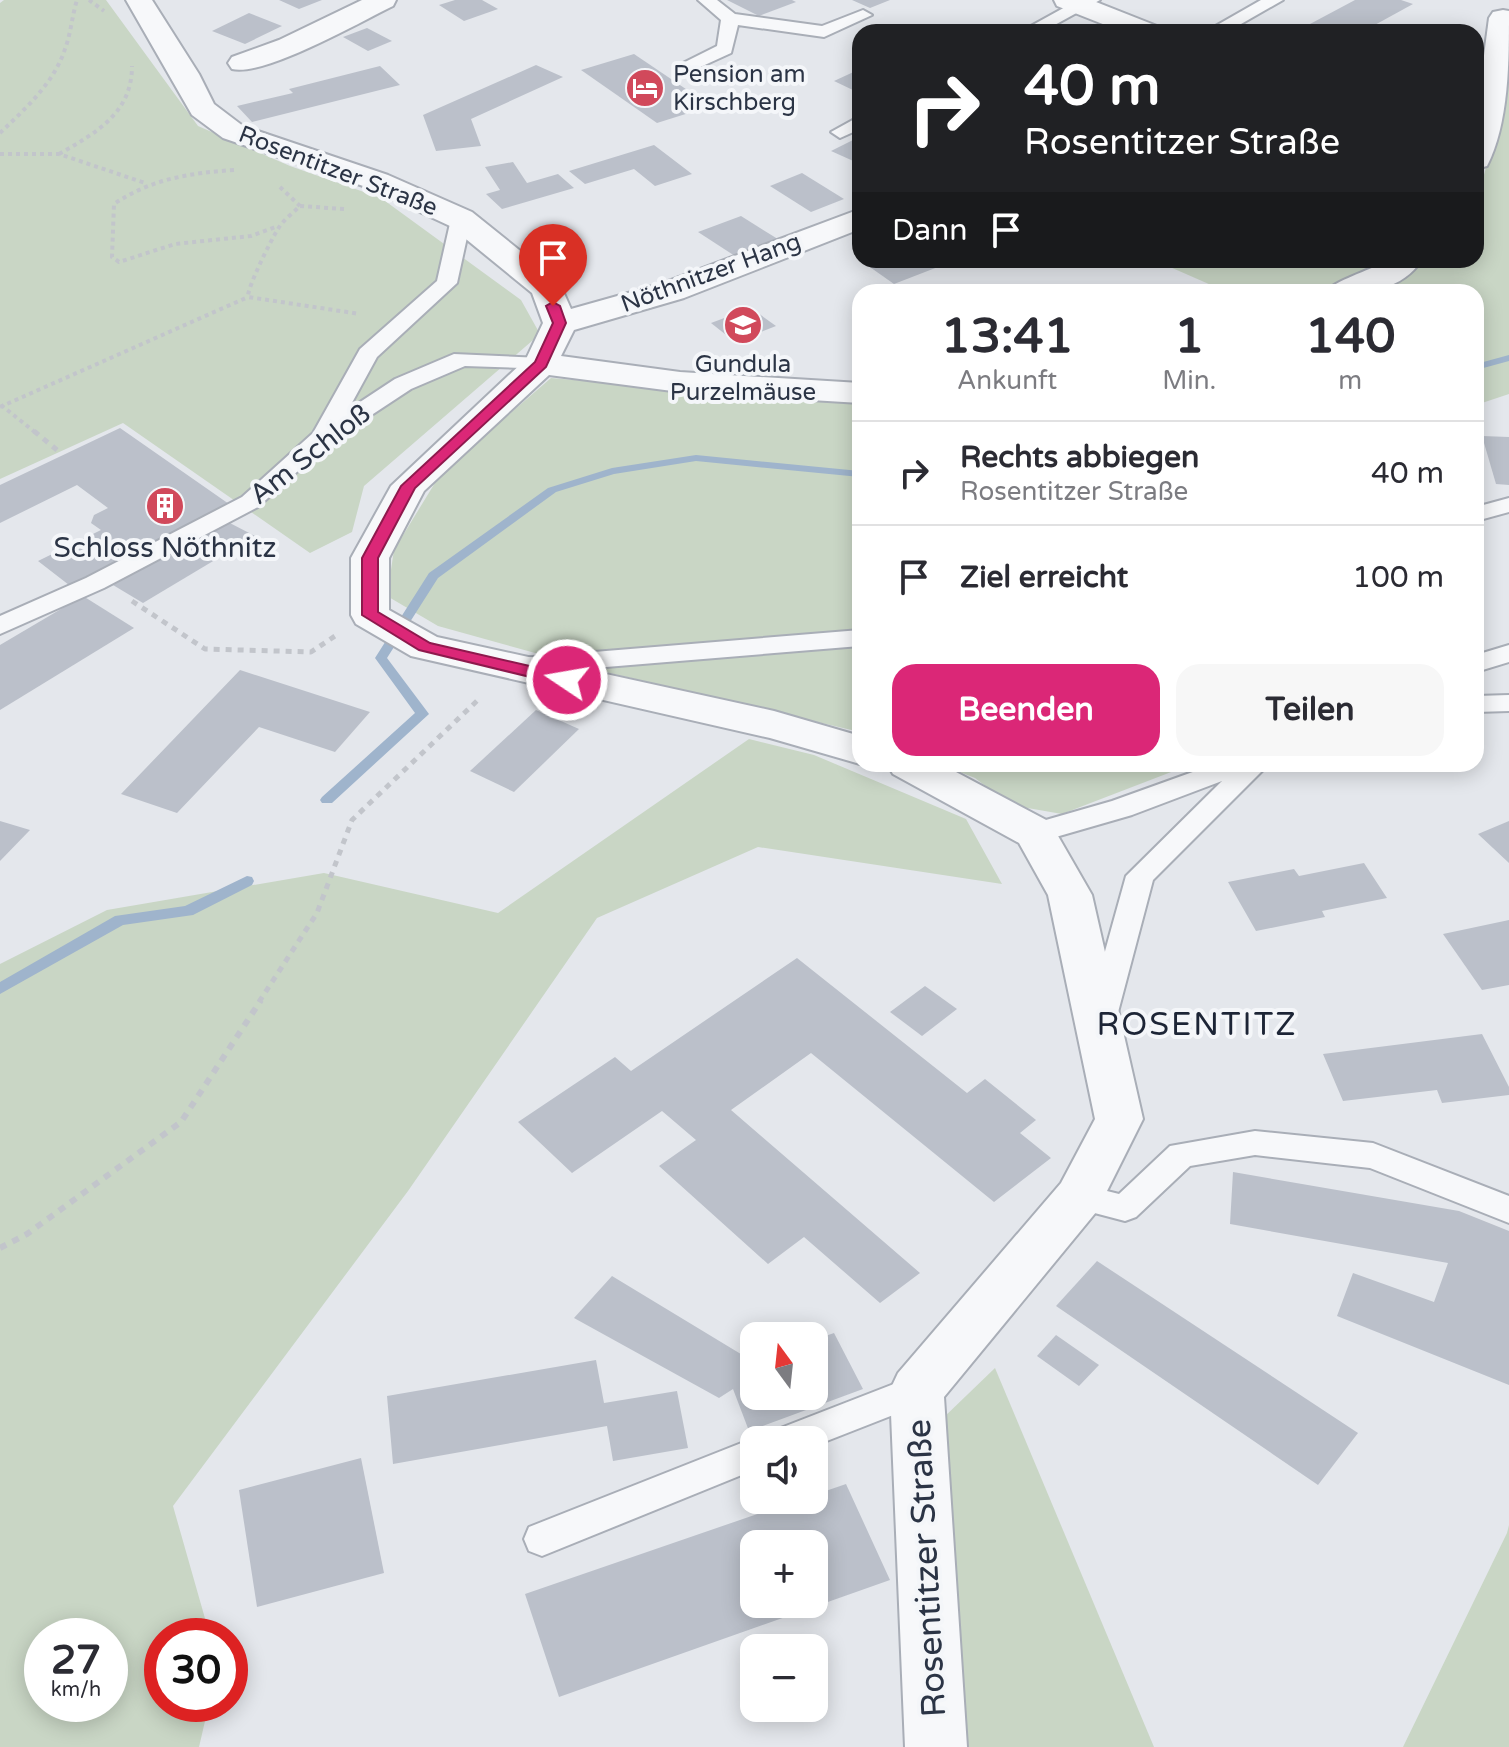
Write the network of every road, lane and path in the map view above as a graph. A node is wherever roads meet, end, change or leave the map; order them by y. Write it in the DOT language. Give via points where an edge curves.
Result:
graph roads {
  1 [pos="77,0"];
  2 [pos="89,0"];
  3 [pos="139,0"];
  4 [pos="383,0"];
  5 [pos="707,0"];
  6 [pos="1274,0"];
  7 [pos="1079,2"];
  8 [pos="863,15"];
  9 [pos="1503,18"];
  10 [pos="730,19"];
  11 [pos="110,22"];
  12 [pos="1042,24"];
  13 [pos="1129,24"];
  14 [pos="1229,24"];
  15 [pos="132,61"];
  16 [pos="242,63"];
  17 [pos="685,69"];
  18 [pos="852,126"];
  19 [pos="840,132"];
  20 [pos="0,133"];
  21 [pos="1484,140"];
  22 [pos="0,154"];
  23 [pos="59,154"];
  24 [pos="246,173"];
  25 [pos="271,180"];
  26 [pos="146,184"];
  27 [pos="300,206"];
  28 [pos="357,210"];
  29 [pos="461,219"];
  30 [pos="852,221"];
  31 [pos="279,226"];
  32 [pos="1395,268"];
  33 [pos="1365,284"];
  34 [pos="248,297"];
  35 [pos="368,316"];
  36 [pos="560,323"];
  37 [pos="541,364"];
  38 [pos="852,393"];
  39 [pos="1,406"];
  40 [pos="321,438"];
  41 [pos="57,450"];
  42 [pos="1509,505"];
  43 [pos="1484,512"];
  44 [pos="149,610"];
  45 [pos="0,626"];
  46 [pos="852,639"];
  47 [pos="311,652"];
  48 [pos="1509,653"];
  49 [pos="1484,661"];
  50 [pos="508,667"];
  51 [pos="1509,703"];
  52 [pos="1484,704"];
  53 [pos="852,748"];
  54 [pos="923,772"];
  55 [pos="1220,772"];
  56 [pos="1248,772"];
  57 [pos="1035,833"];
  58 [pos="1100,1024"];
  59 [pos="1079,1197"];
  60 [pos="1509,1210"];
  61 [pos="0,1248"];
  62 [pos="917,1390"];
  63 [pos="826,1426"];
  64 [pos="740,1460"];
  65 [pos="542,1539"];
  66 [pos="936,1747"];
  1 -- 20 [label="path" via="64,52 48,83"];
  2 -- 11 [label="path"];
  3 -- 29 [label="street, Rosentitzer Straße" via="202,109 233,132 377,181"];
  4 -- 16 [label="street"];
  5 -- 10 [label="lane"];
  6 -- 14 [label="lane"];
  7 -- 12 [label="lane"];
  7 -- 13 [label="street"];
  8 -- 10 [label="lane" via="824,32"];
  9 -- 21 [label="street"];
  10 -- 17 [label="lane" via="725,49"];
  15 -- 23 [label="path" via="134,81 125,105 101,130"];
  18 -- 19 [label="lane"];
  22 -- 23 [label="path"];
  23 -- 26 [label="path"];
  24 -- 26 [label="path" via="182,173"];
  25 -- 27 [label="path"];
  26 -- 31 [label="path" via="114,204 112,257 119,262 175,244 251,236"];
  27 -- 28 [label="path"];
  27 -- 31 [label="path"];
  29 -- 36 [label="street, Rosentitzer Straße" via="547,289"];
  29 -- 40 [label="lane" via="447,283 368,354"];
  30 -- 36 [label="street, Nöthnitzer Hang" via="672,291"];
  31 -- 34 [label="path" via="247,288"];
  32 -- 33 [label="street"];
  34 -- 35 [label="path"];
  34 -- 39 [label="path"];
  36 -- 37 [label="street"];
  37 -- 38 [label="street" via="680,382"];
  37 -- 40 [label="lane, Am Schloß" via="462,359 403,384"];
  37 -- 50 [label="street" via="409,486 370,558 370,615 425,647"];
  39 -- 41 [label="path"];
  40 -- 45 [label="lane, Am Schloß" via="250,502"];
  42 -- 43 [label="lane"];
  44 -- 47 [label="path" via="205,649"];
  46 -- 50 [label="lane"];
  48 -- 49 [label="lane"];
  50 -- 53 [label="street" via="774,725"];
  50 -- 61 [label="path" via="352,820 317,913 181,1122"];
  51 -- 52 [label="lane"];
  54 -- 57 [label="street"];
  55 -- 57 [label="lane"];
  56 -- 58 [label="lane" via="1140,876"];
  57 -- 58 [label="street, Rosentitzer Straße" via="1070,895"];
  58 -- 59 [label="street, Rosentitzer Straße" via="1119,1119"];
  59 -- 60 [label="lane" via="1125,1208 1181,1155 1255,1143 1373,1156"];
  59 -- 62 [label="street, Rosentitzer Straße"];
  62 -- 63 [label="lane, Rosentitzer Straße"];
  62 -- 66 [label="street, Rosentitzer Straße"];
  64 -- 65 [label="lane"];
}
